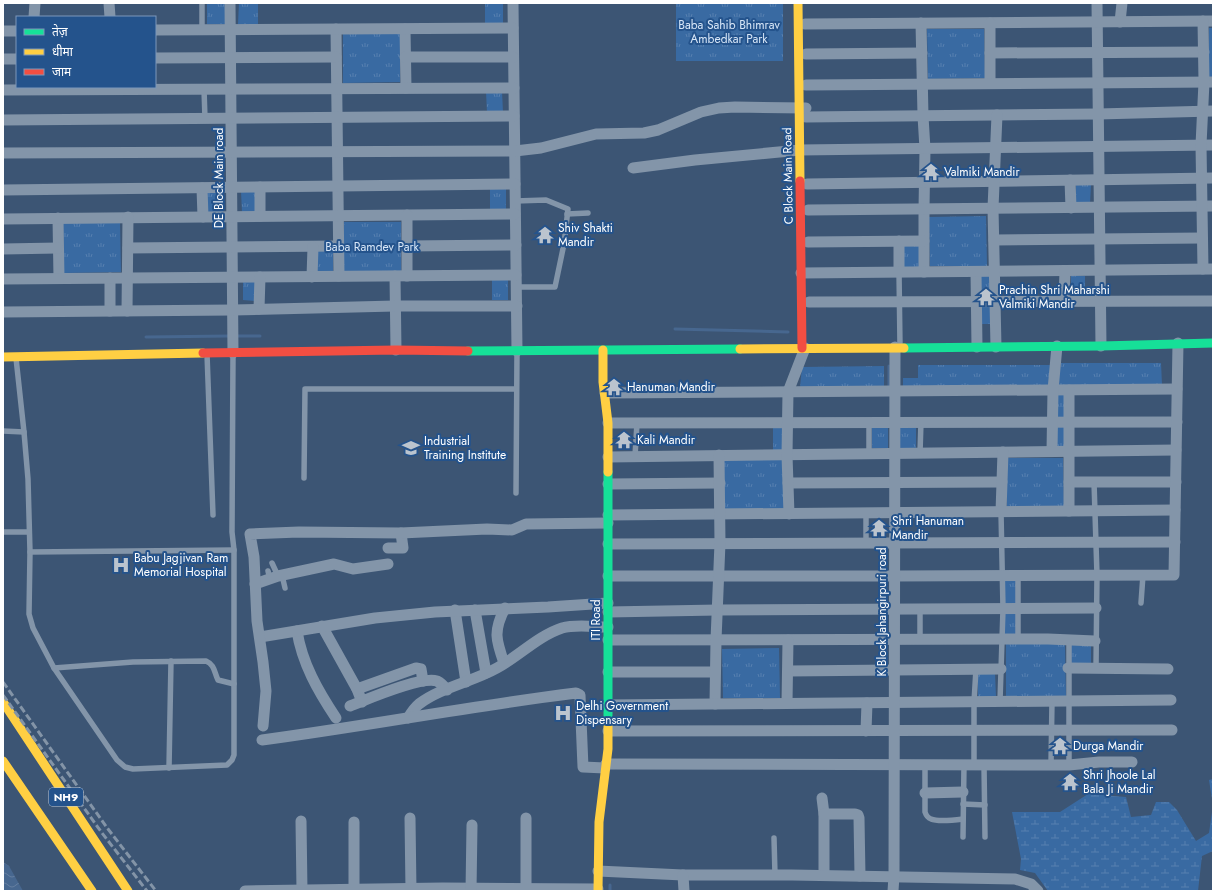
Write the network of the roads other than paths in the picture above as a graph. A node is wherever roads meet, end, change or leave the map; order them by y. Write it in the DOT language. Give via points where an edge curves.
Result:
graph roads {
  1 [pos="35,3"];
  2 [pos="109,3"];
  3 [pos="202,3"];
  4 [pos="230,3"];
  5 [pos="513,3"];
  6 [pos="798,3"];
  7 [pos="805,3"];
  8 [pos="1097,3"];
  9 [pos="1122,3"];
  10 [pos="34,16"];
  11 [pos="110,16"];
  12 [pos="1208,21"];
  13 [pos="1097,22"];
  14 [pos="1120,22"];
  15 [pos="921,23"];
  16 [pos="990,23"];
  17 [pos="805,24"];
  18 [pos="513,28"];
  19 [pos="202,29"];
  20 [pos="336,29"];
  21 [pos="405,29"];
  22 [pos="156,30"];
  23 [pos="231,30"];
  24 [pos="3,31"];
  25 [pos="16,31"];
  26 [pos="1098,52"];
  27 [pos="1204,52"];
  28 [pos="922,53"];
  29 [pos="990,53"];
  30 [pos="806,54"];
  31 [pos="405,57"];
  32 [pos="514,57"];
  33 [pos="156,58"];
  34 [pos="231,58"];
  35 [pos="336,58"];
  36 [pos="3,59"];
  37 [pos="16,59"];
  38 [pos="1209,82"];
  39 [pos="1098,83"];
  40 [pos="923,84"];
  41 [pos="990,84"];
  42 [pos="806,85"];
  43 [pos="57,88"];
  44 [pos="125,88"];
  45 [pos="406,88"];
  46 [pos="514,88"];
  47 [pos="204,89"];
  48 [pos="231,89"];
  49 [pos="337,89"];
  50 [pos="3,90"];
  51 [pos="804,111"];
  52 [pos="1208,111"];
  53 [pos="1098,114"];
  54 [pos="997,115"];
  55 [pos="514,116"];
  56 [pos="922,116"];
  57 [pos="231,118"];
  58 [pos="337,118"];
  59 [pos="205,119"];
  60 [pos="3,120"];
  61 [pos="1201,145"];
  62 [pos="1213,145"];
  63 [pos="996,148"];
  64 [pos="1099,148"];
  65 [pos="925,149"];
  66 [pos="803,150"];
  67 [pos="515,151"];
  68 [pos="232,152"];
  69 [pos="337,152"];
  70 [pos="3,153"];
  71 [pos="633,168"];
  72 [pos="1208,178"];
  73 [pos="1070,180"];
  74 [pos="1099,180"];
  75 [pos="994,181"];
  76 [pos="924,182"];
  77 [pos="515,184"];
  78 [pos="807,184"];
  79 [pos="338,186"];
  80 [pos="232,187"];
  81 [pos="260,187"];
  82 [pos="202,188"];
  83 [pos="3,190"];
  84 [pos="515,201"];
  85 [pos="1207,206"];
  86 [pos="993,208"];
  87 [pos="1071,208"];
  88 [pos="1100,208"];
  89 [pos="924,209"];
  90 [pos="808,210"];
  91 [pos="515,214"];
  92 [pos="567,214"];
  93 [pos="588,214"];
  94 [pos="407,215"];
  95 [pos="260,216"];
  96 [pos="338,216"];
  97 [pos="128,217"];
  98 [pos="203,217"];
  99 [pos="232,217"];
  100 [pos="3,218"];
  101 [pos="58,218"];
  102 [pos="1202,238"];
  103 [pos="1100,239"];
  104 [pos="994,240"];
  105 [pos="899,241"];
  106 [pos="924,241"];
  107 [pos="808,242"];
  108 [pos="516,245"];
  109 [pos="313,246"];
  110 [pos="338,246"];
  111 [pos="407,246"];
  112 [pos="232,247"];
  113 [pos="58,248"];
  114 [pos="128,248"];
  115 [pos="3,249"];
  116 [pos="1208,269"];
  117 [pos="1100,270"];
  118 [pos="1065,271"];
  119 [pos="899,272"];
  120 [pos="924,272"];
  121 [pos="976,272"];
  122 [pos="995,272"];
  123 [pos="805,273"];
  124 [pos="516,275"];
  125 [pos="338,276"];
  126 [pos="395,276"];
  127 [pos="406,276"];
  128 [pos="232,277"];
  129 [pos="260,277"];
  130 [pos="312,277"];
  131 [pos="59,278"];
  132 [pos="110,278"];
  133 [pos="128,278"];
  134 [pos="3,279"];
  135 [pos="516,287"];
  136 [pos="1100,301"];
  137 [pos="1213,301"];
  138 [pos="809,302"];
  139 [pos="900,302"];
  140 [pos="976,302"];
  141 [pos="995,302"];
  142 [pos="1064,302"];
  143 [pos="395,306"];
  144 [pos="516,306"];
  145 [pos="259,309"];
  146 [pos="233,310"];
  147 [pos="110,311"];
  148 [pos="127,311"];
  149 [pos="3,312"];
  150 [pos="1178,343"];
  151 [pos="1213,343"];
  152 [pos="996,346"];
  153 [pos="1057,346"];
  154 [pos="1101,346"];
  155 [pos="898,347"];
  156 [pos="977,347"];
  157 [pos="806,348"];
  158 [pos="396,350"];
  159 [pos="602,350"];
  160 [pos="517,351"];
  161 [pos="233,353"];
  162 [pos="207,354"];
  163 [pos="16,356"];
  164 [pos="3,357"];
  165 [pos="516,389"];
  166 [pos="1177,389"];
  167 [pos="1053,390"];
  168 [pos="1069,390"];
  169 [pos="895,391"];
  170 [pos="788,392"];
  171 [pos="605,393"];
  172 [pos="921,422"];
  173 [pos="1053,422"];
  174 [pos="1070,422"];
  175 [pos="1177,422"];
  176 [pos="608,423"];
  177 [pos="637,423"];
  178 [pos="788,423"];
  179 [pos="868,423"];
  180 [pos="895,423"];
  181 [pos="3,431"];
  182 [pos="24,432"];
  183 [pos="1176,450"];
  184 [pos="1069,451"];
  185 [pos="1003,452"];
  186 [pos="1052,452"];
  187 [pos="895,453"];
  188 [pos="920,453"];
  189 [pos="869,454"];
  190 [pos="719,455"];
  191 [pos="787,455"];
  192 [pos="635,456"];
  193 [pos="608,457"];
  194 [pos="304,478"];
  195 [pos="1002,482"];
  196 [pos="1069,482"];
  197 [pos="1094,482"];
  198 [pos="1176,482"];
  199 [pos="720,483"];
  200 [pos="788,483"];
  201 [pos="895,483"];
  202 [pos="608,484"];
  203 [pos="516,493"];
  204 [pos="1175,510"];
  205 [pos="1069,511"];
  206 [pos="1095,511"];
  207 [pos="1001,512"];
  208 [pos="866,513"];
  209 [pos="895,513"];
  210 [pos="720,514"];
  211 [pos="789,514"];
  212 [pos="214,515"];
  213 [pos="608,519"];
  214 [pos="3,532"];
  215 [pos="29,532"];
  216 [pos="401,533"];
  217 [pos="1096,542"];
  218 [pos="1175,542"];
  219 [pos="720,543"];
  220 [pos="866,543"];
  221 [pos="895,543"];
  222 [pos="1002,543"];
  223 [pos="608,544"];
  224 [pos="388,548"];
  225 [pos="234,550"];
  226 [pos="30,552"];
  227 [pos="272,563"];
  228 [pos="388,564"];
  229 [pos="274,575"];
  230 [pos="1097,575"];
  231 [pos="1143,575"];
  232 [pos="608,576"];
  233 [pos="895,576"];
  234 [pos="1003,576"];
  235 [pos="1018,576"];
  236 [pos="718,577"];
  237 [pos="256,584"];
  238 [pos="285,588"];
  239 [pos="1141,603"];
  240 [pos="608,607"];
  241 [pos="505,608"];
  242 [pos="1096,608"];
  243 [pos="1003,609"];
  244 [pos="1018,609"];
  245 [pos="455,610"];
  246 [pos="475,610"];
  247 [pos="718,610"];
  248 [pos="895,610"];
  249 [pos="920,610"];
  250 [pos="322,626"];
  251 [pos="608,627"];
  252 [pos="297,631"];
  253 [pos="260,637"];
  254 [pos="1069,639"];
  255 [pos="608,640"];
  256 [pos="716,640"];
  257 [pos="788,640"];
  258 [pos="895,640"];
  259 [pos="920,640"];
  260 [pos="1002,640"];
  261 [pos="1018,640"];
  262 [pos="1095,641"];
  263 [pos="171,661"];
  264 [pos="504,663"];
  265 [pos="54,668"];
  266 [pos="1068,668"];
  267 [pos="1096,668"];
  268 [pos="976,669"];
  269 [pos="1001,669"];
  270 [pos="1168,669"];
  271 [pos="895,670"];
  272 [pos="788,671"];
  273 [pos="608,672"];
  274 [pos="715,672"];
  275 [pos="486,673"];
  276 [pos="423,681"];
  277 [pos="466,682"];
  278 [pos="234,684"];
  279 [pos="357,689"];
  280 [pos="446,690"];
  281 [pos="1171,700"];
  282 [pos="1052,701"];
  283 [pos="1068,701"];
  284 [pos="3,702"];
  285 [pos="362,702"];
  286 [pos="895,702"];
  287 [pos="974,702"];
  288 [pos="1000,702"];
  289 [pos="787,703"];
  290 [pos="867,703"];
  291 [pos="715,704"];
  292 [pos="608,705"];
  293 [pos="350,706"];
  294 [pos="336,718"];
  295 [pos="408,718"];
  296 [pos="263,726"];
  297 [pos="1068,730"];
  298 [pos="1172,730"];
  299 [pos="608,731"];
  300 [pos="866,731"];
  301 [pos="895,731"];
  302 [pos="974,731"];
  303 [pos="1052,731"];
  304 [pos="262,740"];
  305 [pos="3,761"];
  306 [pos="1132,762"];
  307 [pos="895,765"];
  308 [pos="925,765"];
  309 [pos="974,765"];
  310 [pos="1051,765"];
  311 [pos="1069,765"];
  312 [pos="606,766"];
  313 [pos="169,768"];
  314 [pos="963,792"];
  315 [pos="925,793"];
  316 [pos="822,798"];
  317 [pos="963,804"];
  318 [pos="985,805"];
  319 [pos="824,814"];
  320 [pos="410,818"];
  321 [pos="526,818"];
  322 [pos="963,820"];
  323 [pos="301,821"];
  324 [pos="354,822"];
  325 [pos="472,825"];
  326 [pos="963,837"];
  327 [pos="985,837"];
  328 [pos="774,838"];
  329 [pos="598,871"];
  330 [pos="682,875"];
  331 [pos="775,875"];
  332 [pos="824,875"];
  333 [pos="860,876"];
  334 [pos="894,876"];
  335 [pos="354,890"];
  336 [pos="411,890"];
  337 [pos="471,890"];
  338 [pos="526,890"];
  339 [pos="598,890"];
  340 [pos="92,891"];
  341 [pos="128,891"];
  342 [pos="245,891"];
  343 [pos="302,891"];
  344 [pos="684,891"];
  345 [pos="892,891"];
  346 [pos="1038,891"];
  1 -- 10 [label="street"];
  2 -- 11 [label="street"];
  3 -- 19 [label="lane"];
  4 -- 23 [label="street, DE Block Main road"];
  5 -- 18 [label="street"];
  6 -- 51 [label="main road, C Block Main Road"];
  7 -- 17 [label="main road, C Block Main Road"];
  8 -- 13 [label="street"];
  9 -- 14 [label="street"];
  12 -- 14 [label="street"];
  12 -- 27 [label="street"];
  13 -- 14 [label="street"];
  13 -- 16 [label="street"];
  13 -- 26 [label="street"];
  15 -- 16 [label="street"];
  15 -- 17 [label="street"];
  15 -- 28 [label="street"];
  16 -- 29 [label="street"];
  17 -- 30 [label="main road, C Block Main Road"];
  18 -- 21 [label="street"];
  18 -- 32 [label="street"];
  19 -- 22 [label="street"];
  19 -- 23 [label="street"];
  20 -- 21 [label="street"];
  20 -- 23 [label="street"];
  20 -- 35 [label="street"];
  21 -- 31 [label="street"];
  23 -- 34 [label="street, DE Block Main road"];
  24 -- 25 [label="street"];
  26 -- 27 [label="street"];
  26 -- 29 [label="street"];
  26 -- 39 [label="street"];
  27 -- 38 [label="street"];
  28 -- 30 [label="street"];
  28 -- 40 [label="street"];
  29 -- 41 [label="street"];
  30 -- 42 [label="main road, C Block Main Road"];
  31 -- 32 [label="street"];
  31 -- 45 [label="street"];
  32 -- 46 [label="street"];
  33 -- 34 [label="street"];
  34 -- 35 [label="street"];
  34 -- 48 [label="street, DE Block Main road"];
  35 -- 49 [label="street"];
  36 -- 37 [label="street"];
  38 -- 39 [label="street"];
  38 -- 52 [label="street"];
  39 -- 41 [label="street"];
  39 -- 53 [label="street"];
  40 -- 41 [label="street"];
  40 -- 42 [label="street"];
  40 -- 56 [label="street"];
  42 -- 51 [label="main road, C Block Main Road"];
  43 -- 44 [label="street"];
  43 -- 50 [label="street"];
  44 -- 47 [label="street"];
  45 -- 46 [label="street"];
  45 -- 49 [label="street"];
  46 -- 55 [label="street"];
  47 -- 48 [label="street"];
  47 -- 59 [label="lane"];
  48 -- 49 [label="street"];
  48 -- 57 [label="street, DE Block Main road"];
  49 -- 58 [label="street"];
  51 -- 56 [label="street"];
  51 -- 66 [label="main road, C Block Main Road"];
  51 -- 67 [label="street" via="719,108 700,112 658,130 644,133 596,134 542,148"];
  52 -- 53 [label="street"];
  52 -- 61 [label="street"];
  53 -- 54 [label="street"];
  53 -- 64 [label="street"];
  54 -- 56 [label="street"];
  54 -- 63 [label="street"];
  55 -- 58 [label="street"];
  55 -- 67 [label="street"];
  56 -- 65 [label="street"];
  57 -- 58 [label="street"];
  57 -- 59 [label="street"];
  57 -- 68 [label="street, DE Block Main road"];
  58 -- 69 [label="street"];
  59 -- 60 [label="street"];
  61 -- 62 [label="street"];
  61 -- 64 [label="street"];
  61 -- 72 [label="street"];
  63 -- 64 [label="street"];
  63 -- 65 [label="street"];
  63 -- 75 [label="street"];
  64 -- 74 [label="street"];
  65 -- 66 [label="street"];
  65 -- 76 [label="street"];
  66 -- 71 [label="street"];
  66 -- 78 [label="main road, C Block Main Road"];
  66 -- 123 [label="main road, C Block Main Road"];
  67 -- 69 [label="street"];
  67 -- 77 [label="street"];
  68 -- 69 [label="street"];
  68 -- 70 [label="street"];
  68 -- 80 [label="street, DE Block Main road"];
  69 -- 79 [label="street"];
  72 -- 74 [label="street"];
  72 -- 85 [label="street"];
  73 -- 74 [label="street"];
  73 -- 75 [label="street"];
  73 -- 87 [label="street"];
  74 -- 88 [label="street"];
  75 -- 76 [label="street"];
  75 -- 86 [label="street"];
  76 -- 78 [label="street"];
  76 -- 89 [label="street"];
  77 -- 79 [label="street"];
  77 -- 84 [label="street"];
  78 -- 90 [label="main road, C Block Main Road"];
  79 -- 81 [label="street"];
  79 -- 96 [label="street"];
  80 -- 81 [label="street"];
  80 -- 82 [label="street"];
  80 -- 99 [label="street, DE Block Main road"];
  81 -- 95 [label="street"];
  82 -- 83 [label="street"];
  82 -- 98 [label="street"];
  84 -- 91 [label="street"];
  84 -- 92 [label="lane" via="546,200 568,209"];
  85 -- 88 [label="street"];
  85 -- 102 [label="street"];
  86 -- 87 [label="street"];
  86 -- 89 [label="street"];
  86 -- 104 [label="street"];
  87 -- 88 [label="street"];
  88 -- 103 [label="street"];
  89 -- 90 [label="street"];
  89 -- 106 [label="street"];
  90 -- 107 [label="main road, C Block Main Road"];
  91 -- 94 [label="street"];
  91 -- 108 [label="street"];
  92 -- 93 [label="lane"];
  92 -- 135 [label="lane" via="555,287"];
  94 -- 96 [label="street"];
  94 -- 111 [label="street"];
  95 -- 96 [label="street"];
  95 -- 99 [label="street"];
  96 -- 110 [label="street"];
  97 -- 98 [label="street"];
  97 -- 101 [label="street"];
  97 -- 114 [label="street"];
  98 -- 99 [label="street"];
  99 -- 112 [label="street, DE Block Main road"];
  100 -- 101 [label="street"];
  101 -- 113 [label="street"];
  102 -- 103 [label="street"];
  102 -- 116 [label="street"];
  103 -- 104 [label="street"];
  103 -- 117 [label="street"];
  104 -- 122 [label="street"];
  105 -- 106 [label="street"];
  105 -- 107 [label="street"];
  105 -- 119 [label="street"];
  106 -- 120 [label="street"];
  107 -- 123 [label="main road, C Block Main Road"];
  108 -- 111 [label="street"];
  108 -- 124 [label="street"];
  109 -- 110 [label="street"];
  109 -- 112 [label="street"];
  109 -- 130 [label="street"];
  110 -- 125 [label="street"];
  111 -- 127 [label="street"];
  112 -- 114 [label="street"];
  112 -- 128 [label="street, DE Block Main road"];
  113 -- 115 [label="street"];
  113 -- 131 [label="street"];
  114 -- 133 [label="street"];
  116 -- 117 [label="street"];
  117 -- 118 [label="street"];
  117 -- 136 [label="street"];
  118 -- 122 [label="street"];
  118 -- 142 [label="street"];
  119 -- 120 [label="street"];
  119 -- 123 [label="street"];
  119 -- 139 [label="lane"];
  120 -- 121 [label="street"];
  121 -- 122 [label="street"];
  121 -- 140 [label="street"];
  122 -- 141 [label="street"];
  123 -- 138 [label="main road, C Block Main Road"];
  123 -- 157 [label="main road, C Block Main Road"];
  124 -- 127 [label="street"];
  124 -- 135 [label="street"];
  125 -- 126 [label="street"];
  125 -- 130 [label="street"];
  126 -- 127 [label="street"];
  126 -- 143 [label="street"];
  128 -- 129 [label="street"];
  128 -- 133 [label="street"];
  128 -- 146 [label="street, DE Block Main road"];
  129 -- 130 [label="street"];
  129 -- 145 [label="street"];
  131 -- 132 [label="street"];
  131 -- 134 [label="street"];
  132 -- 133 [label="street"];
  132 -- 147 [label="street"];
  133 -- 148 [label="street"];
  135 -- 144 [label="street"];
  136 -- 137 [label="street"];
  136 -- 142 [label="street"];
  136 -- 154 [label="street"];
  138 -- 139 [label="street"];
  138 -- 157 [label="main road, C Block Main Road"];
  139 -- 140 [label="street"];
  139 -- 155 [label="lane"];
  140 -- 141 [label="street"];
  140 -- 156 [label="street"];
  141 -- 142 [label="street"];
  141 -- 152 [label="street"];
  143 -- 144 [label="street"];
  143 -- 145 [label="street"];
  143 -- 158 [label="street"];
  144 -- 160 [label="street"];
  145 -- 146 [label="street"];
  146 -- 148 [label="street"];
  146 -- 161 [label="street, DE Block Main road"];
  147 -- 148 [label="street"];
  147 -- 149 [label="street"];
  150 -- 151 [label="main road"];
  150 -- 154 [label="main road"];
  150 -- 166 [label="street"];
  152 -- 153 [label="main road"];
  152 -- 156 [label="main road"];
  153 -- 154 [label="main road"];
  153 -- 167 [label="street"];
  155 -- 156 [label="main road"];
  155 -- 157 [label="main road"];
  155 -- 169 [label="street, K Block Jahangirpuri road"];
  157 -- 159 [label="main road"];
  157 -- 170 [label="street"];
  158 -- 160 [label="main road"];
  158 -- 161 [label="main road"];
  159 -- 160 [label="main road"];
  159 -- 171 [label="main road, ITI Road"];
  160 -- 165 [label="lane"];
  161 -- 162 [label="main road"];
  161 -- 225 [label="lane"];
  162 -- 163 [label="main road"];
  162 -- 212 [label="lane"];
  163 -- 164 [label="main road"];
  163 -- 182 [label="lane"];
  165 -- 194 [label="lane" via="305,389"];
  165 -- 203 [label="lane"];
  166 -- 168 [label="street"];
  166 -- 175 [label="street"];
  167 -- 168 [label="street"];
  167 -- 169 [label="street"];
  167 -- 173 [label="street"];
  168 -- 174 [label="street"];
  169 -- 170 [label="street"];
  169 -- 180 [label="street, K Block Jahangirpuri road"];
  170 -- 171 [label="street"];
  170 -- 178 [label="street"];
  171 -- 176 [label="main road, ITI Road"];
  172 -- 173 [label="street"];
  172 -- 180 [label="street"];
  172 -- 188 [label="lane"];
  173 -- 174 [label="street"];
  173 -- 186 [label="street"];
  174 -- 175 [label="street"];
  174 -- 184 [label="street"];
  175 -- 183 [label="street"];
  176 -- 177 [label="street"];
  176 -- 193 [label="main road, ITI Road"];
  177 -- 178 [label="street"];
  177 -- 192 [label="lane"];
  178 -- 179 [label="street"];
  178 -- 191 [label="street"];
  179 -- 180 [label="street"];
  179 -- 189 [label="lane"];
  180 -- 187 [label="street, K Block Jahangirpuri road"];
  181 -- 182 [label="lane"];
  182 -- 215 [label="lane"];
  183 -- 184 [label="street"];
  183 -- 198 [label="street"];
  184 -- 186 [label="street"];
  184 -- 196 [label="street"];
  185 -- 186 [label="street"];
  185 -- 188 [label="street"];
  185 -- 195 [label="street"];
  187 -- 188 [label="street"];
  187 -- 189 [label="street"];
  187 -- 201 [label="street, K Block Jahangirpuri road"];
  189 -- 191 [label="street"];
  190 -- 191 [label="street"];
  190 -- 192 [label="street"];
  190 -- 199 [label="street"];
  191 -- 200 [label="street"];
  192 -- 193 [label="street"];
  193 -- 202 [label="main road, ITI Road"];
  195 -- 201 [label="street"];
  195 -- 207 [label="street"];
  196 -- 197 [label="street"];
  196 -- 205 [label="street"];
  197 -- 198 [label="street"];
  197 -- 206 [label="lane"];
  198 -- 204 [label="street"];
  199 -- 202 [label="street"];
  199 -- 210 [label="street"];
  200 -- 201 [label="street"];
  200 -- 211 [label="street"];
  201 -- 209 [label="street, K Block Jahangirpuri road"];
  202 -- 213 [label="main road, ITI Road"];
  204 -- 206 [label="street"];
  204 -- 218 [label="street"];
  205 -- 206 [label="street"];
  205 -- 207 [label="street"];
  206 -- 217 [label="lane"];
  207 -- 209 [label="street"];
  207 -- 222 [label="lane"];
  208 -- 209 [label="street"];
  208 -- 211 [label="street"];
  208 -- 220 [label="lane"];
  209 -- 221 [label="street, K Block Jahangirpuri road"];
  210 -- 211 [label="street"];
  210 -- 213 [label="street"];
  210 -- 219 [label="street"];
  213 -- 216 [label="street" via="526,524 512,530"];
  213 -- 223 [label="main road, ITI Road"];
  214 -- 215 [label="lane"];
  215 -- 226 [label="lane"];
  216 -- 224 [label="street" via="403,548"];
  216 -- 237 [label="street" via="250,534 256,557"];
  217 -- 218 [label="street"];
  217 -- 222 [label="street"];
  217 -- 230 [label="lane"];
  218 -- 231 [label="street" via="1174,575"];
  219 -- 220 [label="street"];
  219 -- 223 [label="street"];
  219 -- 236 [label="street"];
  220 -- 221 [label="street"];
  221 -- 222 [label="street"];
  221 -- 233 [label="street, K Block Jahangirpuri road"];
  222 -- 234 [label="lane"];
  223 -- 232 [label="main road, ITI Road"];
  225 -- 226 [label="lane"];
  225 -- 278 [label="lane"];
  226 -- 265 [label="lane" via="29,614 33,628"];
  227 -- 229 [label="lane"];
  228 -- 229 [label="street" via="353,569 334,564"];
  229 -- 237 [label="street"];
  229 -- 238 [label="lane"];
  230 -- 231 [label="street"];
  230 -- 235 [label="street"];
  230 -- 242 [label="lane"];
  231 -- 239 [label="lane"];
  232 -- 236 [label="street"];
  232 -- 240 [label="main road, ITI Road"];
  233 -- 234 [label="street"];
  233 -- 236 [label="street"];
  233 -- 248 [label="street, K Block Jahangirpuri road"];
  234 -- 235 [label="street"];
  234 -- 243 [label="lane"];
  235 -- 244 [label="lane"];
  236 -- 247 [label="street"];
  237 -- 253 [label="street"];
  240 -- 241 [label="street"];
  240 -- 247 [label="street"];
  240 -- 251 [label="main road, ITI Road"];
  241 -- 246 [label="street"];
  241 -- 264 [label="street" via="496,637"];
  242 -- 244 [label="street"];
  242 -- 262 [label="lane"];
  243 -- 244 [label="street"];
  243 -- 249 [label="street"];
  243 -- 260 [label="lane"];
  244 -- 261 [label="lane"];
  245 -- 246 [label="street"];
  245 -- 250 [label="street"];
  245 -- 277 [label="street"];
  246 -- 275 [label="street"];
  247 -- 248 [label="street"];
  247 -- 256 [label="street"];
  248 -- 249 [label="street"];
  248 -- 258 [label="street, K Block Jahangirpuri road"];
  249 -- 259 [label="lane"];
  250 -- 252 [label="street"];
  250 -- 279 [label="street"];
  251 -- 255 [label="main road, ITI Road"];
  251 -- 264 [label="street" via="563,628 548,634"];
  252 -- 253 [label="street"];
  252 -- 294 [label="street" via="304,658 320,694"];
  253 -- 296 [label="street" via="266,691"];
  254 -- 261 [label="street"];
  254 -- 262 [label="street"];
  254 -- 266 [label="lane"];
  255 -- 256 [label="street"];
  255 -- 273 [label="main road, ITI Road"];
  256 -- 257 [label="street"];
  256 -- 274 [label="street"];
  257 -- 258 [label="street"];
  257 -- 272 [label="street"];
  258 -- 259 [label="street"];
  258 -- 271 [label="street, K Block Jahangirpuri road"];
  259 -- 260 [label="street"];
  260 -- 261 [label="street"];
  260 -- 269 [label="lane"];
  262 -- 267 [label="lane"];
  263 -- 265 [label="lane"];
  263 -- 278 [label="lane" via="206,661 214,667 218,680"];
  263 -- 313 [label="lane"];
  264 -- 275 [label="street"];
  265 -- 313 [label="lane" via="117,760 133,769"];
  266 -- 267 [label="street"];
  266 -- 283 [label="lane"];
  267 -- 270 [label="street"];
  268 -- 269 [label="street"];
  268 -- 271 [label="street"];
  268 -- 287 [label="lane"];
  269 -- 288 [label="lane"];
  271 -- 272 [label="street"];
  271 -- 286 [label="street, K Block Jahangirpuri road"];
  272 -- 289 [label="street"];
  273 -- 274 [label="street"];
  273 -- 292 [label="main road, ITI Road"];
  274 -- 291 [label="street"];
  275 -- 277 [label="street"];
  276 -- 279 [label="street" via="421,669 416,668"];
  276 -- 280 [label="street" via="437,682"];
  276 -- 285 [label="street"];
  277 -- 280 [label="street"];
  278 -- 313 [label="lane" via="232,760 227,765"];
  279 -- 285 [label="street"];
  280 -- 295 [label="street" via="418,704"];
  281 -- 283 [label="street"];
  282 -- 283 [label="street"];
  282 -- 288 [label="street"];
  282 -- 303 [label="lane"];
  283 -- 297 [label="lane"];
  284 -- 341 [label="main road, NH9"];
  285 -- 293 [label="street"];
  286 -- 287 [label="street"];
  286 -- 290 [label="street"];
  286 -- 301 [label="street, K Block Jahangirpuri road"];
  287 -- 288 [label="street"];
  287 -- 302 [label="lane"];
  289 -- 290 [label="street"];
  289 -- 291 [label="street"];
  290 -- 300 [label="street"];
  291 -- 292 [label="street"];
  292 -- 299 [label="main road, ITI Road"];
  295 -- 304 [label="street"];
  295 -- 312 [label="street" via="578,693 583,768"];
  297 -- 298 [label="street"];
  297 -- 303 [label="street"];
  297 -- 311 [label="lane"];
  299 -- 300 [label="street"];
  299 -- 312 [label="main road, ITI Road"];
  300 -- 301 [label="street"];
  301 -- 302 [label="street"];
  301 -- 307 [label="street, K Block Jahangirpuri road"];
  302 -- 303 [label="street"];
  302 -- 309 [label="lane"];
  303 -- 310 [label="lane"];
  305 -- 340 [label="main road"];
  306 -- 311 [label="street"];
  307 -- 308 [label="street"];
  307 -- 312 [label="street"];
  307 -- 334 [label="street, K Block Jahangirpuri road"];
  308 -- 309 [label="street"];
  308 -- 315 [label="lane"];
  309 -- 310 [label="street"];
  309 -- 314 [label="lane"];
  309 -- 318 [label="lane"];
  310 -- 311 [label="street"];
  312 -- 329 [label="main road, ITI Road" via="598,822"];
  314 -- 315 [label="street"];
  314 -- 317 [label="lane"];
  315 -- 322 [label="lane" via="927,817"];
  316 -- 319 [label="street"];
  317 -- 318 [label="lane"];
  317 -- 322 [label="lane"];
  318 -- 327 [label="lane"];
  319 -- 332 [label="street"];
  319 -- 333 [label="street" via="858,815"];
  320 -- 336 [label="street"];
  321 -- 338 [label="street"];
  322 -- 326 [label="lane"];
  323 -- 343 [label="street"];
  324 -- 335 [label="street"];
  325 -- 337 [label="street"];
  328 -- 331 [label="lane"];
  329 -- 330 [label="street"];
  329 -- 339 [label="main road, ITI Road"];
  330 -- 331 [label="street"];
  330 -- 344 [label="street"];
  331 -- 332 [label="street"];
  332 -- 333 [label="street"];
  333 -- 334 [label="street"];
  334 -- 345 [label="street, K Block Jahangirpuri road"];
  334 -- 346 [label="street" via="1015,879 1031,884"];
  335 -- 336 [label="street"];
  335 -- 343 [label="street"];
  336 -- 337 [label="street"];
  337 -- 338 [label="street"];
  338 -- 339 [label="street"];
  342 -- 343 [label="street"];
}
